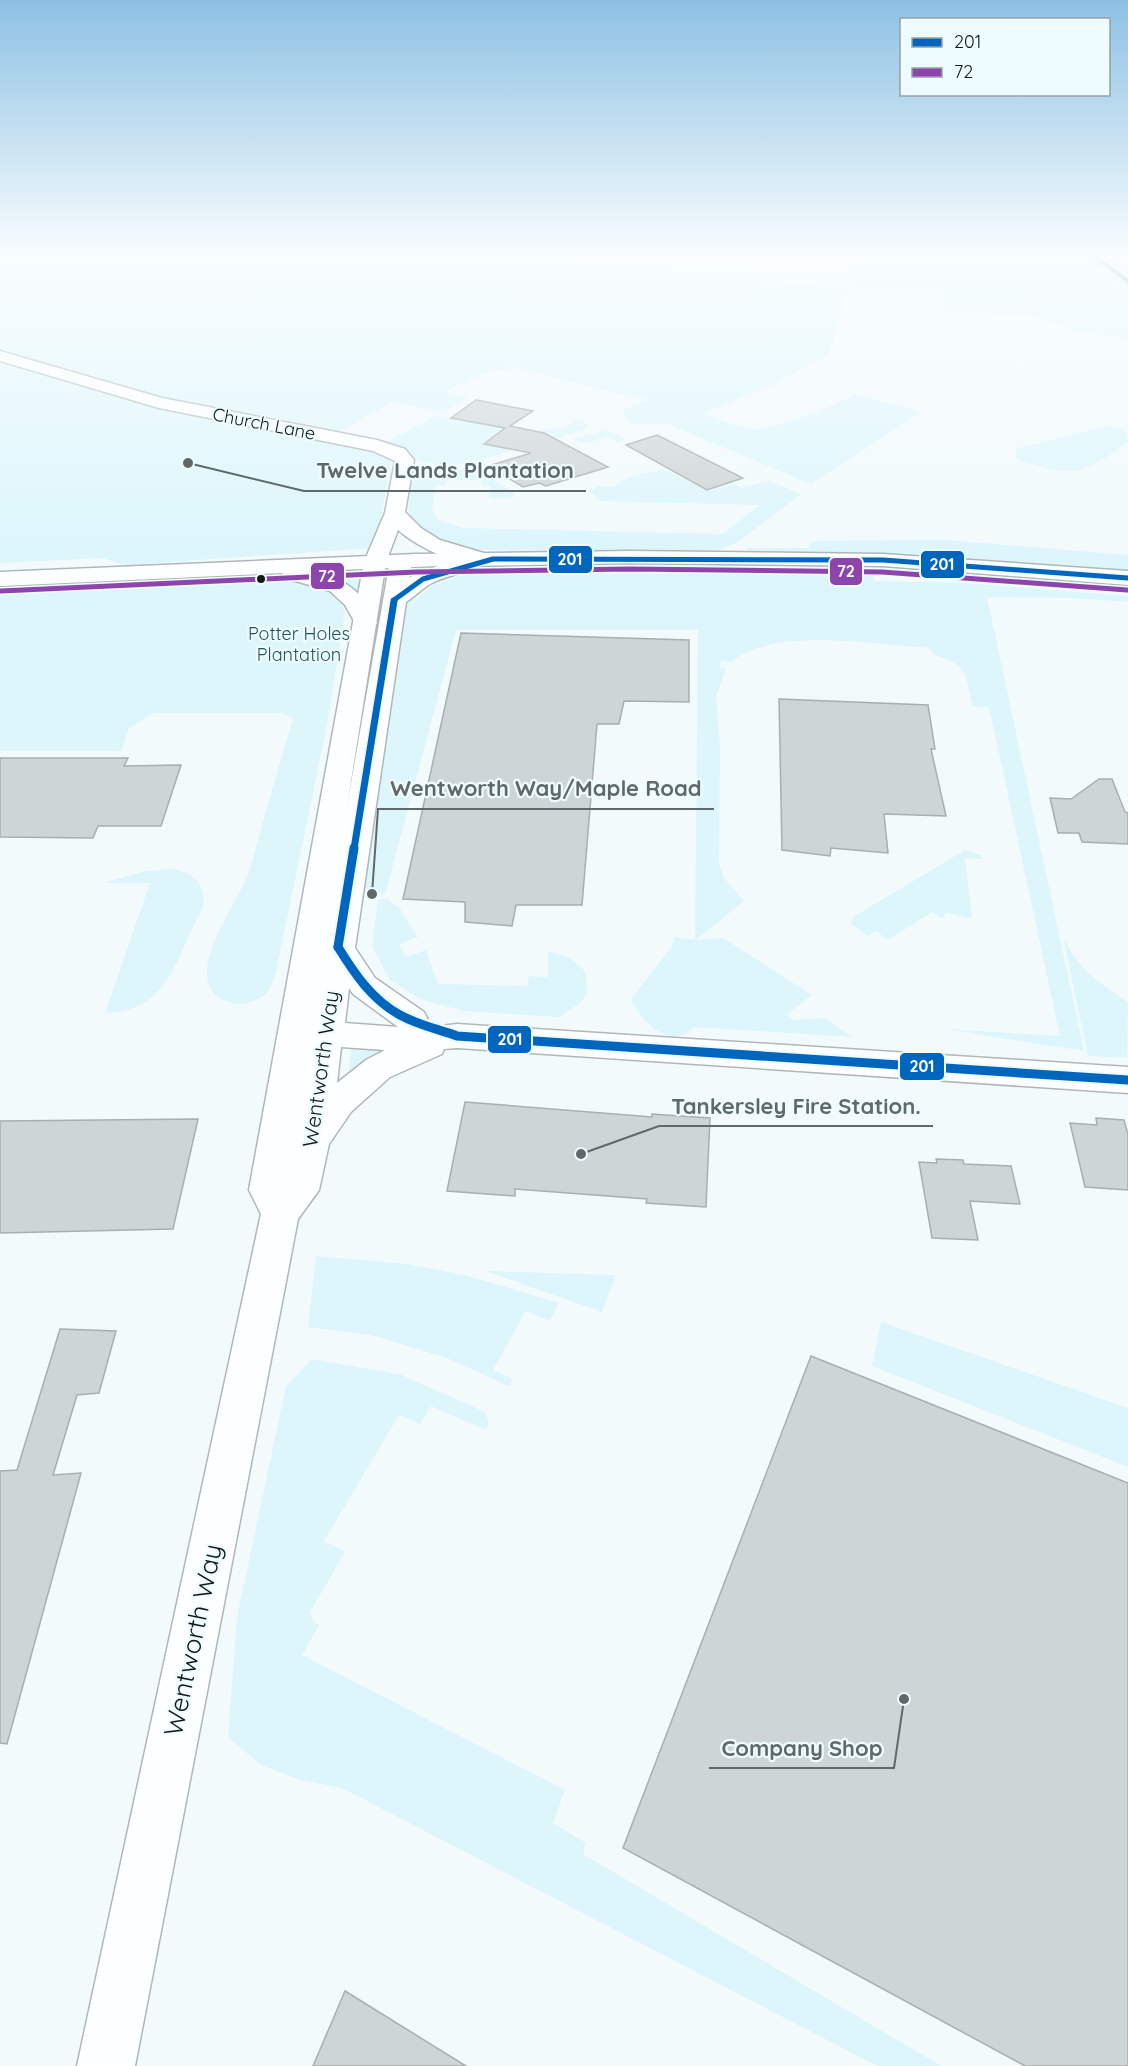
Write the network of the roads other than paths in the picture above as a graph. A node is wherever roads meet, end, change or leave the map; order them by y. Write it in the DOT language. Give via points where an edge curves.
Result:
graph roads {
  1 [pos="0,356"];
  2 [pos="395,513"];
  3 [pos="486,559"];
  4 [pos="401,561"];
  5 [pos="375,562"];
  6 [pos="262,567"];
  7 [pos="1128,578"];
  8 [pos="0,579"];
  9 [pos="394,600"];
  10 [pos="366,622"];
  11 [pos="338,947"];
  12 [pos="412,1020"];
  13 [pos="294,1024"];
  14 [pos="329,1025"];
  15 [pos="457,1036"];
  16 [pos="1128,1080"];
  17 [pos="311,1142"];
  18 [pos="280,1214"];
  19 [pos="106,2066"];
  1 -- 2 [label="main road, Church Lane" via="159,404 398,453 406,465"];
  2 -- 3 [label="main road" via="420,538"];
  2 -- 5 [label="main road, Church Lane"];
  3 -- 4 [label="main road"];
  3 -- 7 [label="main road" via="883,560"];
  3 -- 9 [label="main road" via="423,579"];
  4 -- 5 [label="main road"];
  4 -- 9 [label="main road, Wentworth Way"];
  5 -- 6 [label="main road"];
  5 -- 10 [label="main road, Wentworth Way"];
  6 -- 8 [label="main road"];
  6 -- 10 [label="main road" via="317,578 344,590 360,605"];
  9 -- 11 [label="main road, Wentworth Way"];
  10 -- 13 [label="main road, Wentworth Way"];
  11 -- 12 [label="main road" via="364,986"];
  11 -- 14 [label="main road, Wentworth Way"];
  12 -- 14 [label="main road"];
  12 -- 15 [label="main road"];
  13 -- 14 [label="main road"];
  13 -- 18 [label="main road, Wentworth Way" via="267,1190"];
  14 -- 15 [label="main road" via="421,1040"];
  14 -- 17 [label="main road, Wentworth Way"];
  15 -- 16 [label="main road"];
  15 -- 17 [label="main road" via="393,1059 368,1074 346,1092"];
  17 -- 18 [label="main road, Wentworth Way" via="301,1190"];
  18 -- 19 [label="main road, Wentworth Way"];
}
